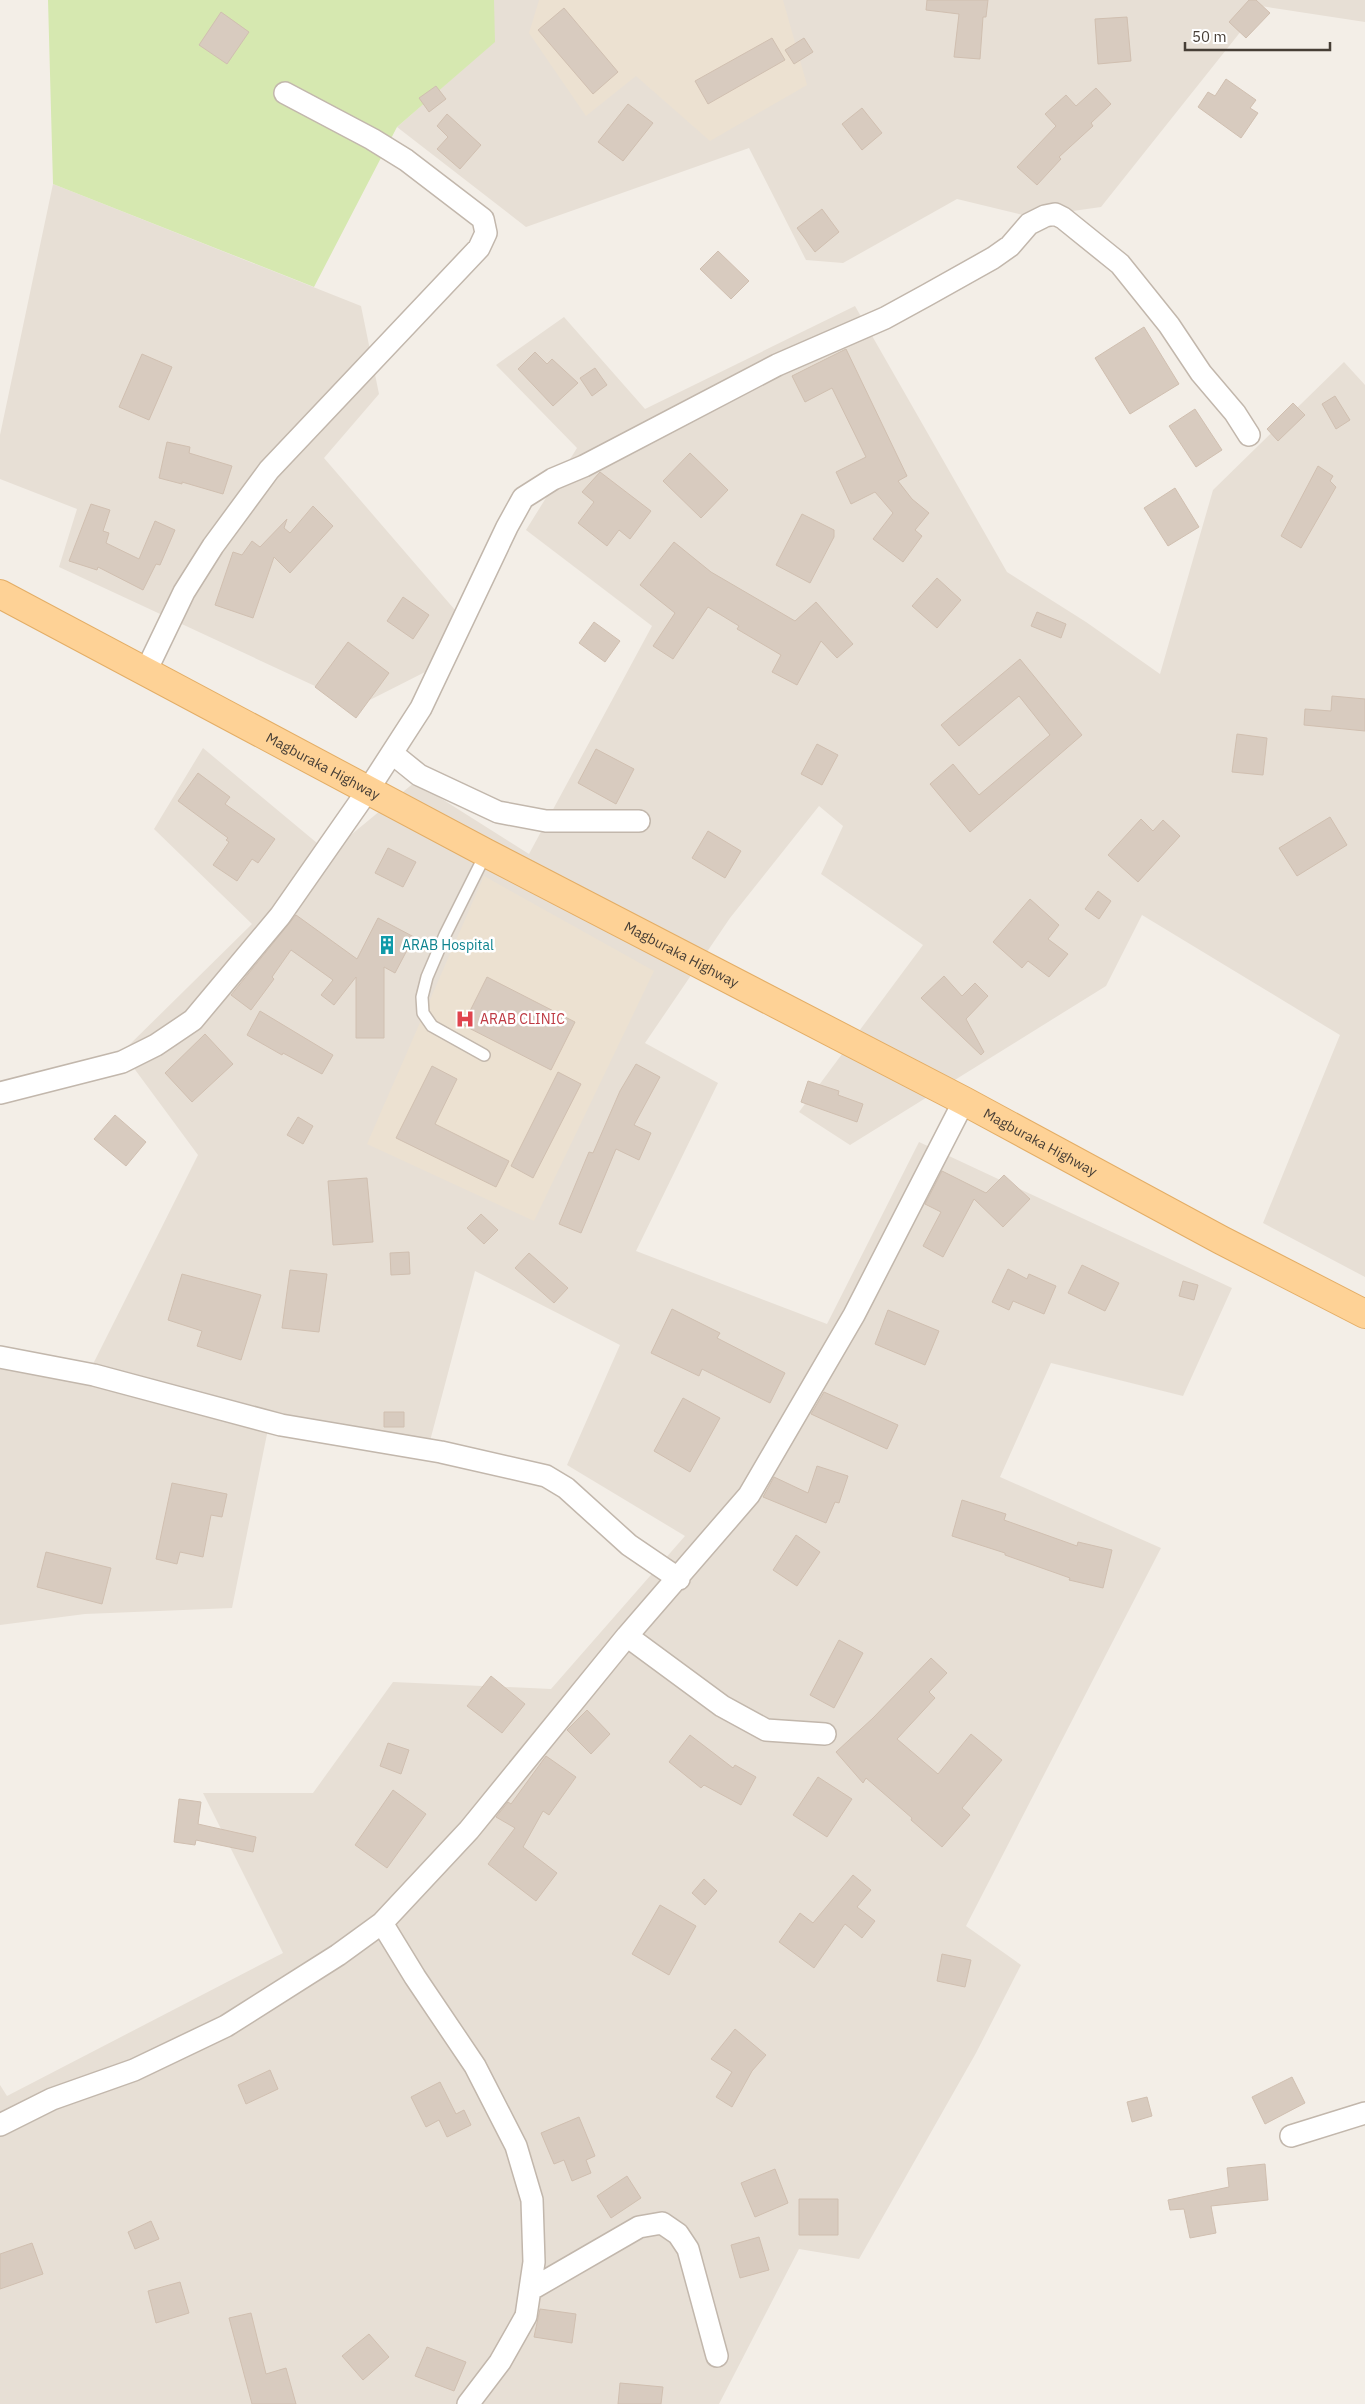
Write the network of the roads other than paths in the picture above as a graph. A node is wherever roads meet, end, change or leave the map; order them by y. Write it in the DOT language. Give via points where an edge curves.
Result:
graph roads {
  1 [pos="285,93"];
  2 [pos="1249,435"];
  3 [pos="0,594"];
  4 [pos="146,671"];
  5 [pos="392,754"];
  6 [pos="368,790"];
  7 [pos="639,822"];
  8 [pos="486,853"];
  9 [pos="484,1055"];
  10 [pos="0,1093"];
  11 [pos="964,1101"];
  12 [pos="1365,1314"];
  13 [pos="0,1357"];
  14 [pos="679,1579"];
  15 [pos="627,1636"];
  16 [pos="824,1734"];
  17 [pos="382,1923"];
  18 [pos="1365,2113"];
  19 [pos="0,2125"];
  20 [pos="1291,2136"];
  21 [pos="530,2290"];
  22 [pos="717,2356"];
  23 [pos="468,2404"];
  1 -- 4 [label="street" via="406,160 483,219 486,233 479,248 268,470 184,592"];
  2 -- 5 [label="street" via="1120,264 1063,218 1055,214 1045,216 1029,224 1010,246 993,258 885,318 777,365 584,466 552,479 524,498 506,527 422,708"];
  3 -- 4 [label="main road, Magburaka Highway"];
  4 -- 6 [label="main road, Magburaka Highway"];
  5 -- 6 [label="street"];
  5 -- 7 [label="street" via="419,775 498,812 546,821"];
  6 -- 8 [label="main road, Magburaka Highway"];
  6 -- 10 [label="street" via="280,916 193,1020 156,1045 122,1062"];
  8 -- 9 [label="lane" via="445,935 422,997 423,1013 432,1026"];
  8 -- 11 [label="main road, Magburaka Highway"];
  11 -- 12 [label="main road, Magburaka Highway"];
  11 -- 14 [label="street" via="854,1315 749,1495"];
  13 -- 14 [label="street" via="94,1375 281,1425 441,1452 546,1476 566,1488 629,1545"];
  14 -- 15 [label="street"];
  15 -- 16 [label="street" via="722,1706 766,1730"];
  15 -- 17 [label="street" via="470,1830"];
  17 -- 19 [label="street" via="226,2026 134,2070 52,2098"];
  17 -- 21 [label="street" via="475,2066 516,2146 532,2200 534,2262"];
  18 -- 20 [label="street"];
  21 -- 22 [label="street" via="639,2227 662,2223 678,2234 688,2249"];
  21 -- 23 [label="street" via="526,2316 500,2362"];
}
